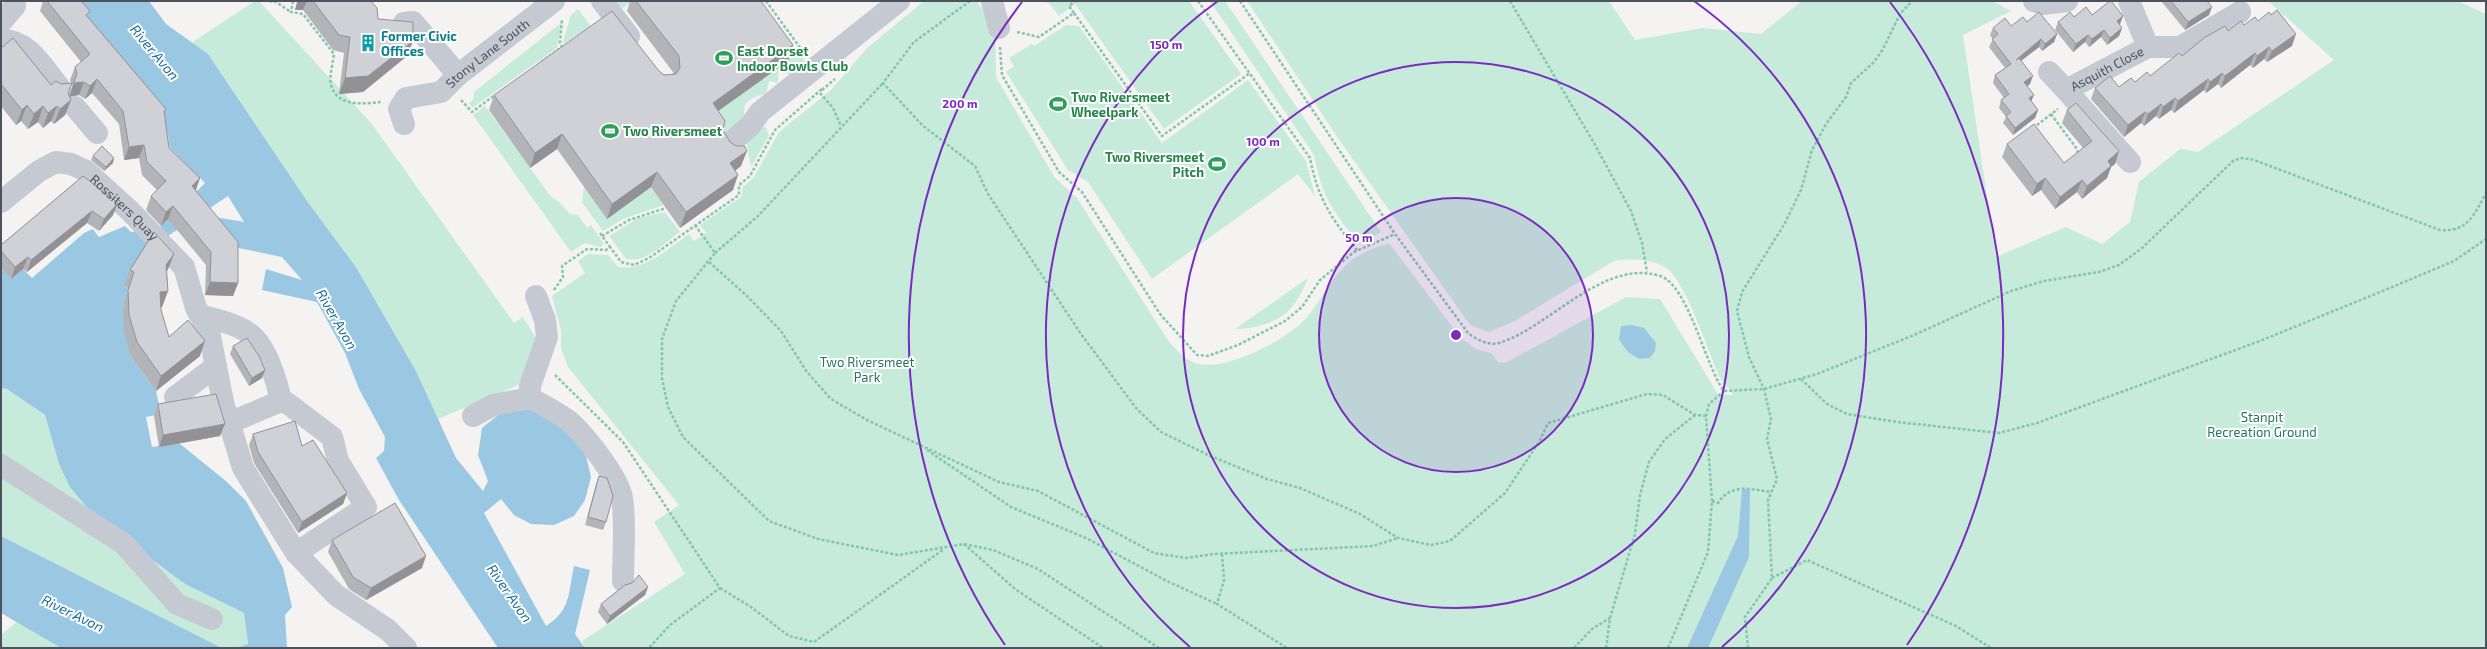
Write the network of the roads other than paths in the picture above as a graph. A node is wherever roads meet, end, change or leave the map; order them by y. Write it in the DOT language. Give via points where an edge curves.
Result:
graph roads {
  1 [pos="602,1"];
  2 [pos="899,1"];
  3 [pos="992,1"];
  4 [pos="2034,1"];
  5 [pos="2067,1"];
  6 [pos="2129,1"];
  7 [pos="558,9"];
  8 [pos="2240,12"];
  9 [pos="404,23"];
  10 [pos="999,28"];
  11 [pos="1,40"];
  12 [pos="2148,47"];
  13 [pos="639,49"];
  14 [pos="2049,72"];
  15 [pos="458,75"];
  16 [pos="60,88"];
  17 [pos="2069,94"];
  18 [pos="75,107"];
  19 [pos="404,124"];
  20 [pos="97,133"];
  21 [pos="735,150"];
  22 [pos="2130,162"];
  23 [pos="1,202"];
  24 [pos="536,296"];
  25 [pos="200,315"];
  26 [pos="216,366"];
  27 [pos="175,397"];
  28 [pos="530,398"];
  29 [pos="281,401"];
  30 [pos="473,416"];
  31 [pos="230,423"];
  32 [pos="1,465"];
  33 [pos="296,554"];
  34 [pos="623,581"];
  35 [pos="212,619"];
  36 [pos="406,648"];
  1 -- 13 [label="street"];
  2 -- 21 [label="street" via="760,112 750,126 730,143"];
  3 -- 10 [label="street"];
  4 -- 5 [label="street" via="2043,4"];
  6 -- 12 [label="street, Asquith Close"];
  7 -- 15 [label="street, Stony Lane South"];
  8 -- 12 [label="street" via="2180,47"];
  9 -- 15 [label="street" via="413,22"];
  11 -- 16 [label="street" via="12,40 28,49"];
  12 -- 17 [label="street, Asquith Close"];
  14 -- 17 [label="street, Asquith Close"];
  15 -- 19 [label="street, Stony Lane South" via="441,92 406,98 399,109"];
  17 -- 22 [label="street"];
  18 -- 20 [label="street"];
  23 -- 25 [label="street, Rossiters Quay" via="39,170 56,162 86,170 184,266"];
  24 -- 28 [label="street" via="545,320 547,336 530,386"];
  25 -- 26 [label="street, Rossiters Quay" via="209,331"];
  25 -- 29 [label="street" via="245,330 253,336 275,373"];
  26 -- 27 [label="street"];
  26 -- 31 [label="street, Rossiters Quay"];
  28 -- 30 [label="street" via="493,405"];
  28 -- 34 [label="street" via="570,422 616,482 622,498"];
  29 -- 31 [label="street"];
  29 -- 33 [label="street" via="332,437 338,461 366,507"];
  31 -- 33 [label="street, Rossiters Quay" via="243,468"];
  32 -- 35 [label="street" via="124,544 177,604"];
  33 -- 36 [label="street, Rossiters Quay" via="336,595 388,630"];
}
